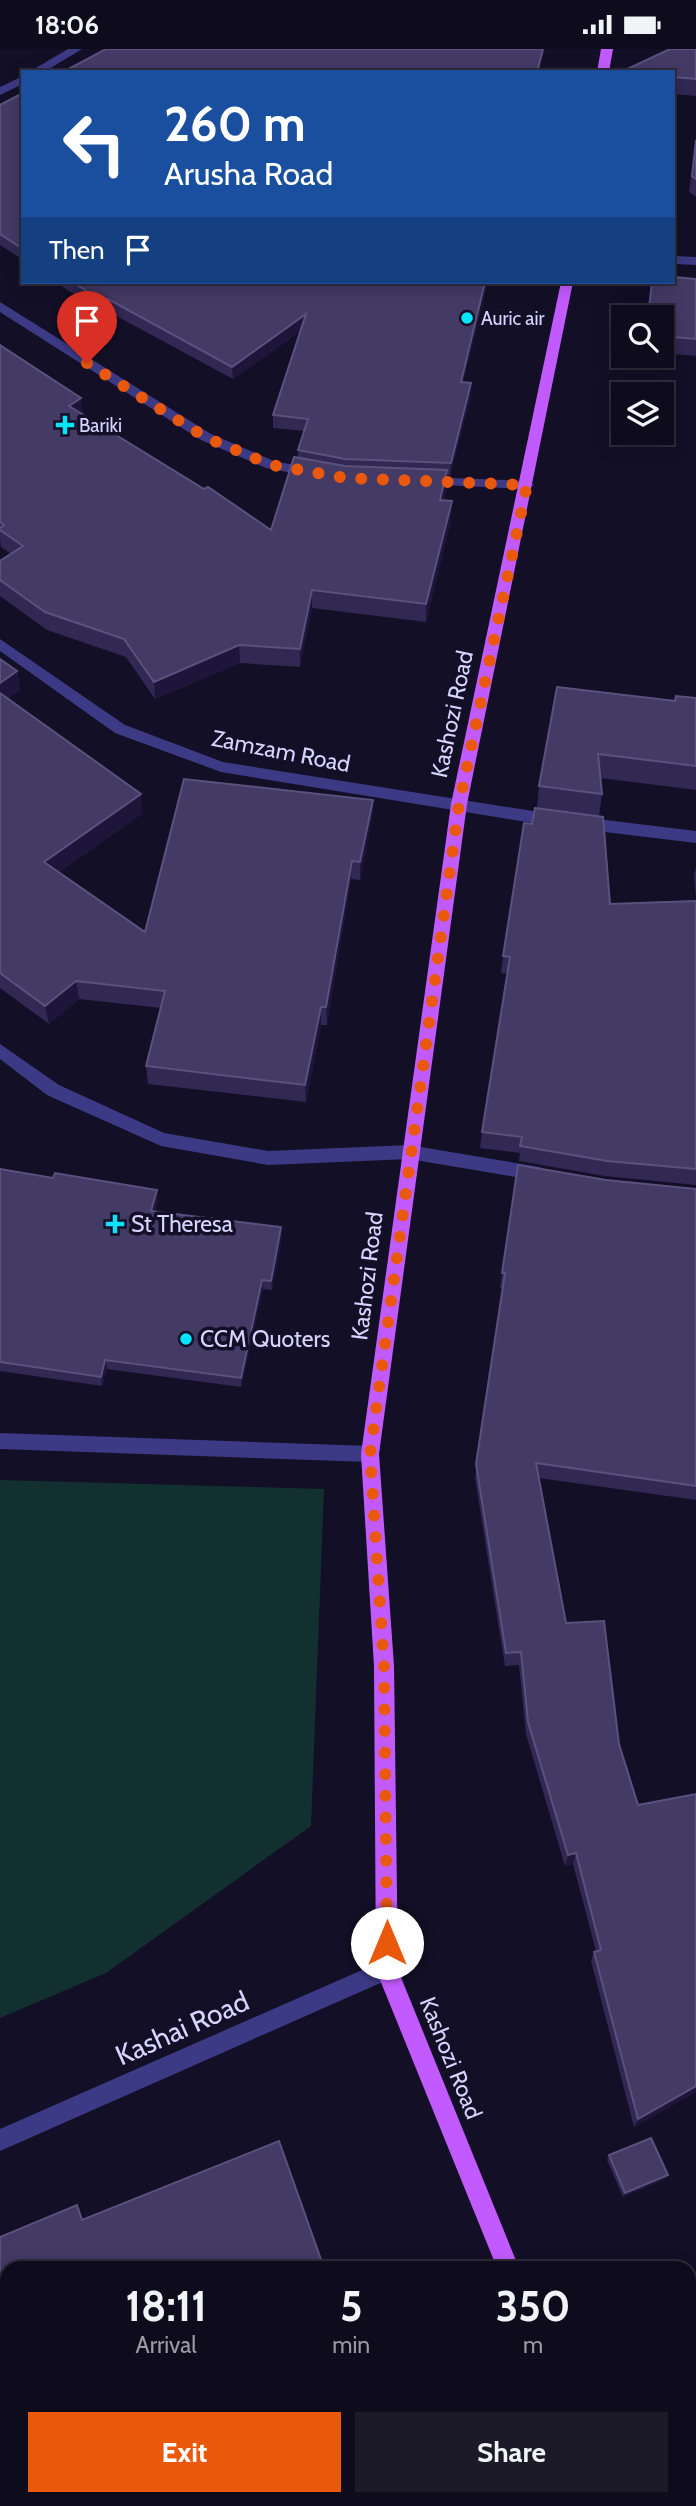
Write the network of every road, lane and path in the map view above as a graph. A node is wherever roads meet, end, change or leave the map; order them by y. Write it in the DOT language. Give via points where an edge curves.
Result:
graph roads {
  1 [pos="76,49"];
  2 [pos="607,49"];
  3 [pos="41,70"];
  4 [pos="603,70"];
  5 [pos="21,80"];
  6 [pos="0,92"];
  7 [pos="675,260"];
  8 [pos="696,261"];
  9 [pos="567,284"];
  10 [pos="0,306"];
  11 [pos="332,476"];
  12 [pos="410,481"];
  13 [pos="527,485"];
  14 [pos="0,644"];
  15 [pos="459,804"];
  16 [pos="696,837"];
  17 [pos="0,1050"];
  18 [pos="410,1152"];
  19 [pos="552,1177"];
  20 [pos="0,1441"];
  21 [pos="370,1454"];
  22 [pos="387,1971"];
  23 [pos="0,2140"];
  24 [pos="505,2261"];
  1 -- 3 [label="street" via="62,63"];
  2 -- 4 [label="main road"];
  5 -- 6 [label="street"];
  7 -- 8 [label="street"];
  9 -- 13 [label="main road, Kashozi Road"];
  10 -- 11 [label="street" via="205,437 271,465"];
  12 -- 13 [label="street"];
  13 -- 15 [label="main road, Kashozi Road"];
  14 -- 15 [label="street, Zamzam Road" via="120,729 221,767"];
  15 -- 16 [label="street, Zamzam Road"];
  15 -- 18 [label="main road, Kashozi Road"];
  17 -- 18 [label="street" via="53,1090 161,1139 268,1158"];
  18 -- 19 [label="street"];
  18 -- 21 [label="main road, Kashozi Road"];
  20 -- 21 [label="street"];
  21 -- 22 [label="main road, Kashozi Road" via="384,1666"];
  22 -- 23 [label="street, Kashai Road"];
  22 -- 24 [label="main road, Kashozi Road"];
}
